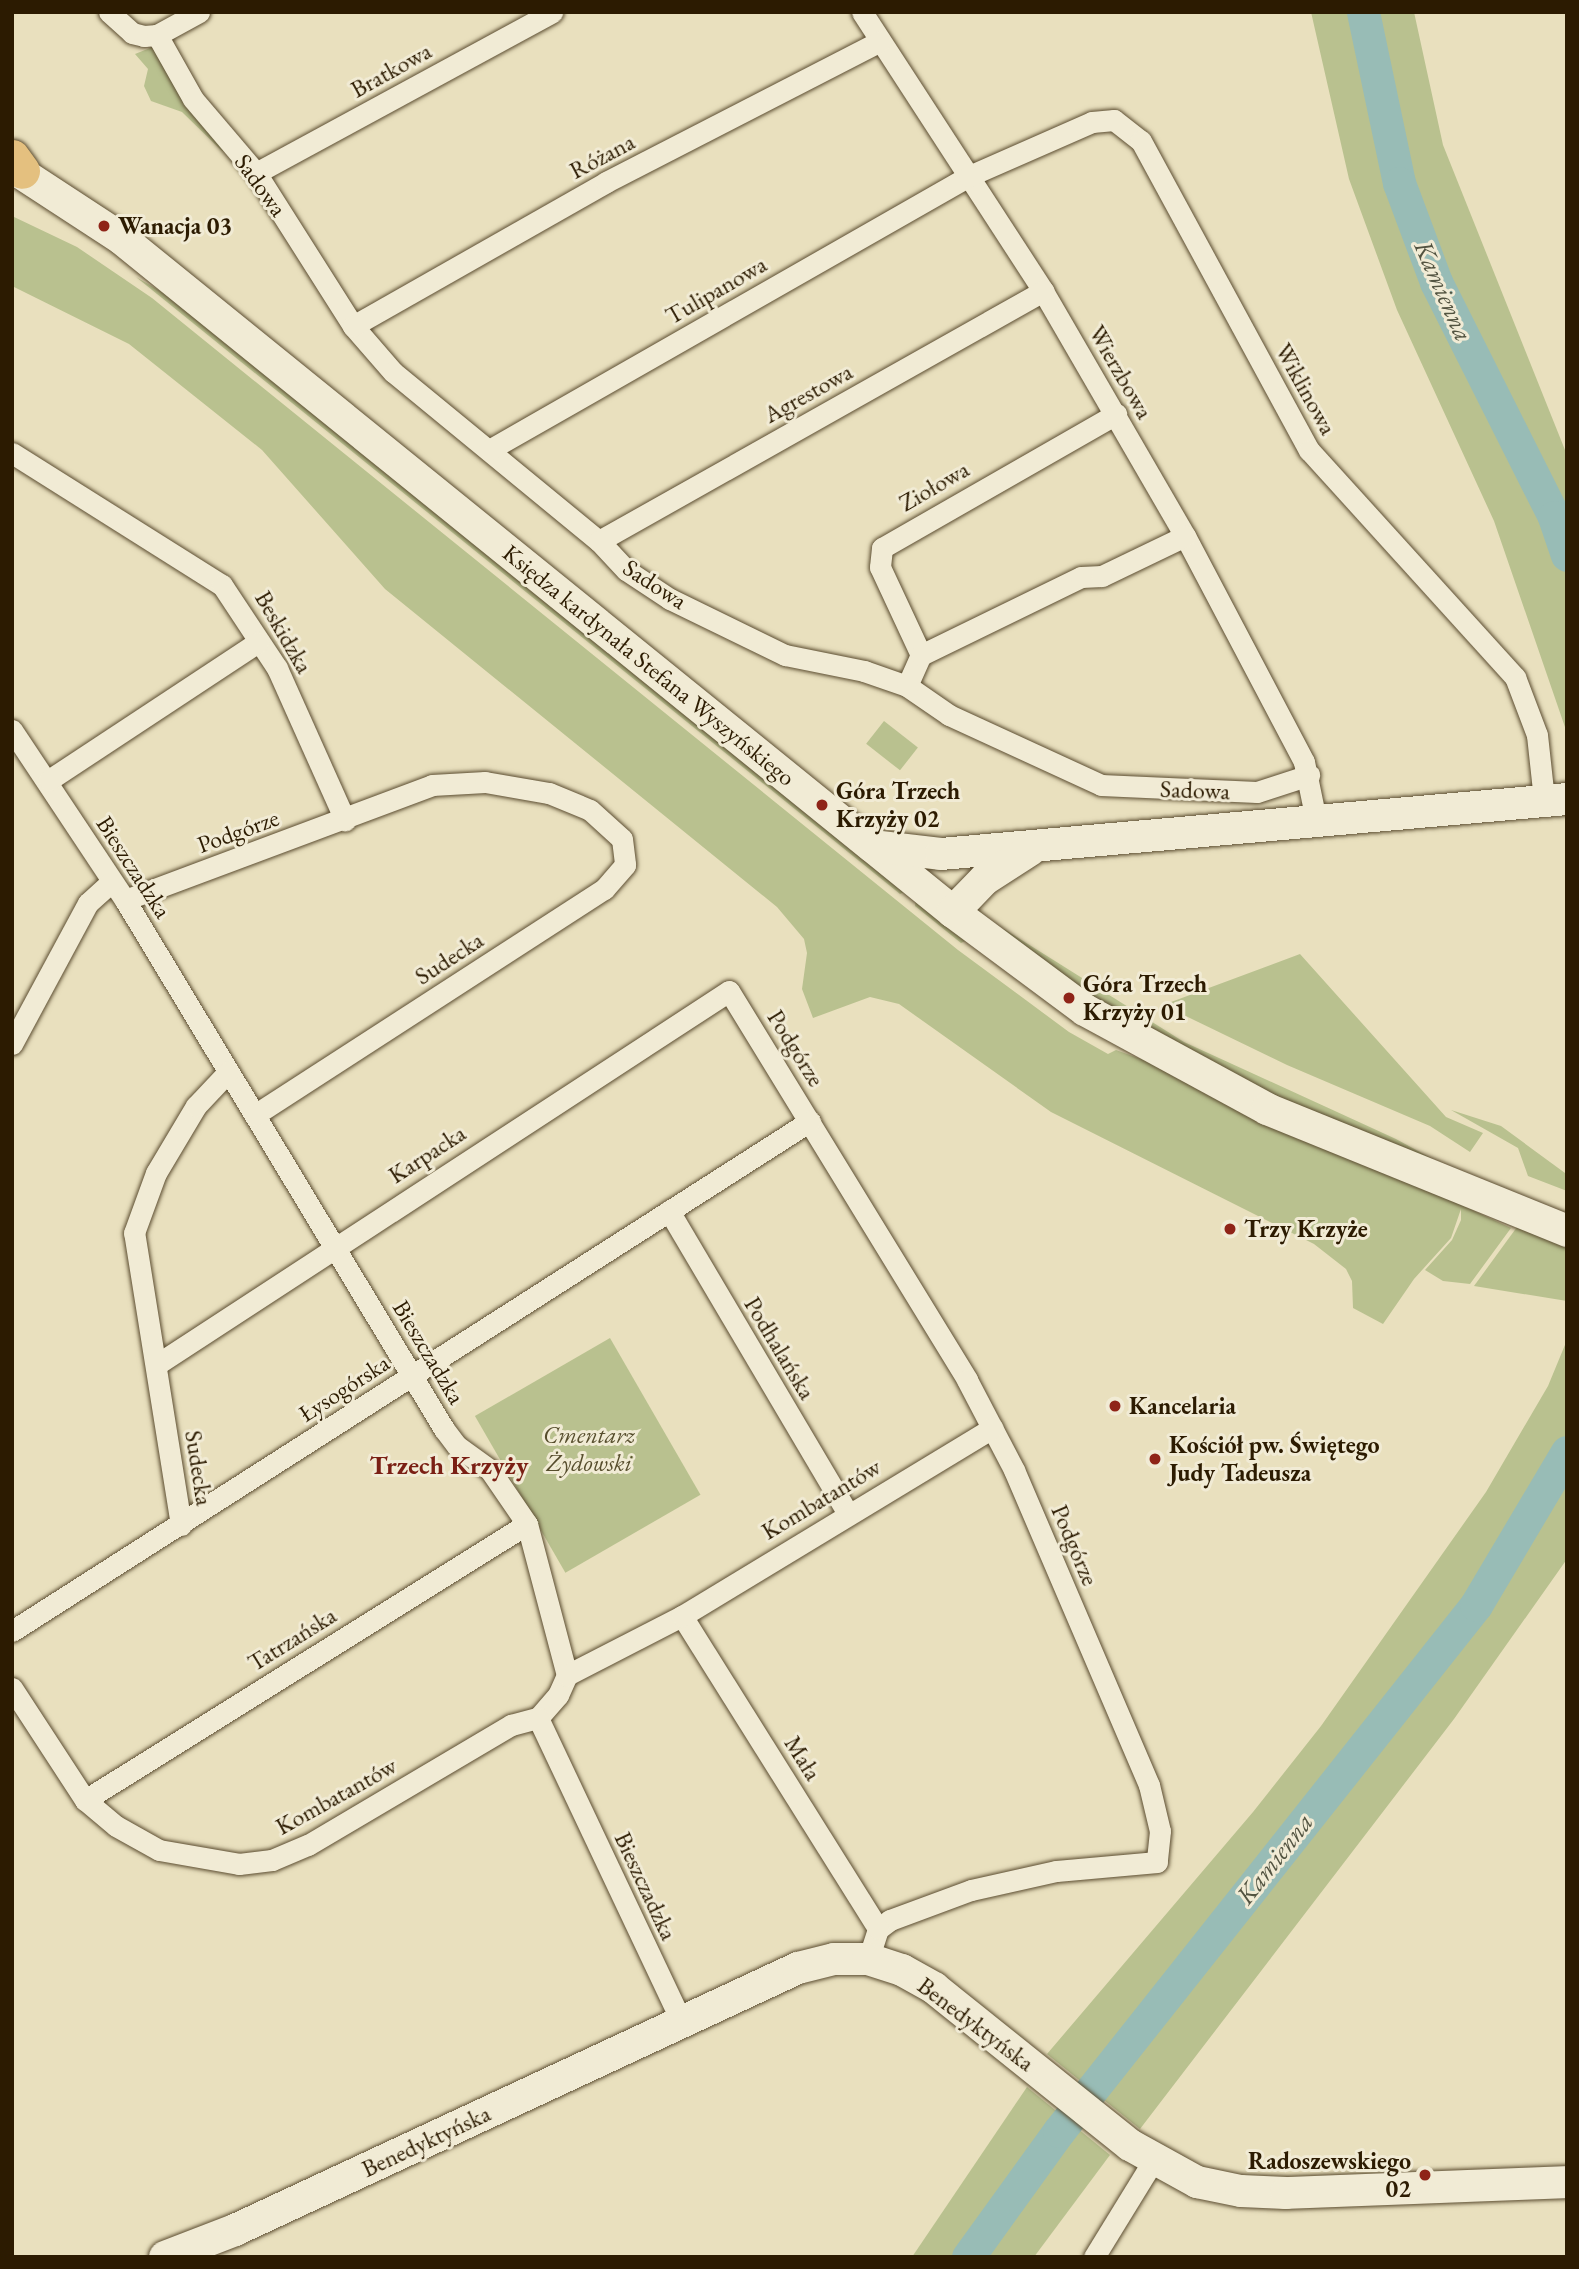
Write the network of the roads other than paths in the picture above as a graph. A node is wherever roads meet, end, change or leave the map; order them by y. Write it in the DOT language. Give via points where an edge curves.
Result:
graph roads {
  1 [pos="109,12"];
  2 [pos="199,12"];
  3 [pos="552,12"];
  4 [pos="862,12"];
  5 [pos="157,35"];
  6 [pos="880,41"];
  7 [pos="15,170"];
  8 [pos="256,173"];
  9 [pos="969,176"];
  10 [pos="1043,290"];
  11 [pos="353,326"];
  12 [pos="1116,414"];
  13 [pos="489,450"];
  14 [pos="12,453"];
  15 [pos="1185,537"];
  16 [pos="599,541"];
  17 [pos="258,642"];
  18 [pos="922,655"];
  19 [pos="907,686"];
  20 [pos="12,730"];
  21 [pos="1309,775"];
  22 [pos="49,780"];
  23 [pos="1555,799"];
  24 [pos="345,820"];
  25 [pos="1316,820"];
  26 [pos="608,823"];
  27 [pos="1041,845"];
  28 [pos="872,846"];
  29 [pos="975,851"];
  30 [pos="110,883"];
  31 [pos="125,900"];
  32 [pos="945,905"];
  33 [pos="729,991"];
  34 [pos="12,1044"];
  35 [pos="228,1072"];
  36 [pos="254,1115"];
  37 [pos="810,1121"];
  38 [pos="669,1211"];
  39 [pos="1567,1231"];
  40 [pos="335,1244"];
  41 [pos="156,1364"];
  42 [pos="412,1375"];
  43 [pos="992,1427"];
  44 [pos="847,1512"];
  45 [pos="527,1524"];
  46 [pos="181,1525"];
  47 [pos="682,1616"];
  48 [pos="12,1631"];
  49 [pos="567,1675"];
  50 [pos="12,1688"];
  51 [pos="538,1718"];
  52 [pos="85,1800"];
  53 [pos="878,1929"];
  54 [pos="868,1959"];
  55 [pos="682,2023"];
  56 [pos="1142,2153"];
  57 [pos="1567,2182"];
  58 [pos="165,2257"];
  59 [pos="1094,2257"];
  1 -- 5 [label="street" via="132,33"];
  2 -- 5 [label="street"];
  3 -- 8 [label="street, Bratkowa"];
  4 -- 6 [label="street, Wierzbowa"];
  5 -- 8 [label="street, Sadowa" via="193,99"];
  6 -- 9 [label="street, Wierzbowa"];
  6 -- 11 [label="street, Różana" via="606,182"];
  7 -- 28 [label="street, Księdza kardynała Stefana Wyszyńskiego" via="130,245"];
  8 -- 11 [label="street, Sadowa"];
  9 -- 10 [label="street, Wierzbowa"];
  9 -- 13 [label="street, Tulipanowa"];
  9 -- 23 [label="street, Wiklinowa" via="1097,121 1114,120 1132,130 1310,450 1515,677"];
  10 -- 12 [label="street, Wierzbowa"];
  10 -- 16 [label="street, Agrestowa"];
  11 -- 13 [label="street, Sadowa" via="393,372"];
  12 -- 15 [label="street, Wierzbowa"];
  12 -- 18 [label="street, Ziołowa" via="882,548 880,567"];
  13 -- 16 [label="street, Sadowa"];
  14 -- 17 [label="street, Beskidzka" via="222,585 237,602"];
  15 -- 18 [label="street" via="1102,576 1081,577"];
  15 -- 21 [label="street, Wierzbowa"];
  16 -- 19 [label="street, Sadowa" via="626,570 670,599 785,655 864,671"];
  17 -- 22 [label="street"];
  17 -- 24 [label="street, Beskidzka" via="277,668"];
  18 -- 19 [label="street"];
  19 -- 21 [label="street, Sadowa" via="949,715 1101,785 1257,792"];
  20 -- 22 [label="street, Bieszczadzka"];
  21 -- 25 [label="street"];
  22 -- 30 [label="street, Bieszczadzka"];
  23 -- 25 [label="street, Sadowa"];
  24 -- 26 [label="street, Podgórze" via="432,785 478,781 549,793"];
  24 -- 31 [label="street, Podgórze"];
  25 -- 27 [label="street, Sadowa"];
  26 -- 36 [label="street, Sudecka" via="622,839 626,860 604,889"];
  27 -- 29 [label="street, Sadowa"];
  27 -- 32 [label="street, Sadowa"];
  28 -- 29 [label="street, Sadowa" via="941,854"];
  28 -- 32 [label="street, Księdza kardynała Stefana Wyszyńskiego"];
  29 -- 32 [label="street" via="953,872"];
  30 -- 31 [label="street, Bieszczadzka"];
  30 -- 34 [label="street" via="88,903"];
  31 -- 35 [label="street, Bieszczadzka"];
  32 -- 39 [label="street, Księdza kardynała Stefana Wyszyńskiego" via="1029,971 1146,1047 1267,1109"];
  33 -- 37 [label="street, Podgórze"];
  33 -- 40 [label="street, Karpacka"];
  35 -- 36 [label="street, Bieszczadzka"];
  35 -- 41 [label="street, Sudecka" via="196,1107 156,1173 134,1233"];
  36 -- 40 [label="street, Bieszczadzka"];
  37 -- 38 [label="street, Łysogórska"];
  37 -- 43 [label="street, Podgórze"];
  38 -- 42 [label="street, Łysogórska"];
  38 -- 44 [label="street, Podhalańska"];
  40 -- 41 [label="street, Karpacka"];
  40 -- 42 [label="street, Bieszczadzka"];
  41 -- 46 [label="street, Sudecka"];
  42 -- 45 [label="street, Bieszczadzka" via="457,1446 490,1470"];
  42 -- 46 [label="street, Łysogórska"];
  43 -- 44 [label="street, Kombatantów"];
  43 -- 53 [label="street, Podgórze" via="1149,1785 1160,1831 1157,1862 1056,1871 971,1890"];
  44 -- 47 [label="street, Kombatantów"];
  45 -- 49 [label="street, Bieszczadzka"];
  45 -- 52 [label="street, Tatrzańska"];
  46 -- 48 [label="street, Łysogórska"];
  47 -- 49 [label="street, Kombatantów"];
  47 -- 53 [label="street, Mała"];
  49 -- 51 [label="street" via="558,1695"];
  50 -- 52 [label="street, Kombatantów"];
  51 -- 52 [label="street, Kombatantów" via="511,1725 308,1845 272,1860 239,1864 199,1861 159,1850 116,1826"];
  51 -- 55 [label="street, Bieszczadzka"];
  53 -- 54 [label="street"];
  54 -- 55 [label="street, Benedyktyńska" via="834,1959 798,1968"];
  54 -- 56 [label="street, Benedyktyńska" via="902,1970 934,1988"];
  55 -- 58 [label="street, Benedyktyńska" via="235,2230"];
  56 -- 57 [label="street, Benedyktyńska" via="1197,2182 1241,2191"];
  56 -- 59 [label="street"];
}
